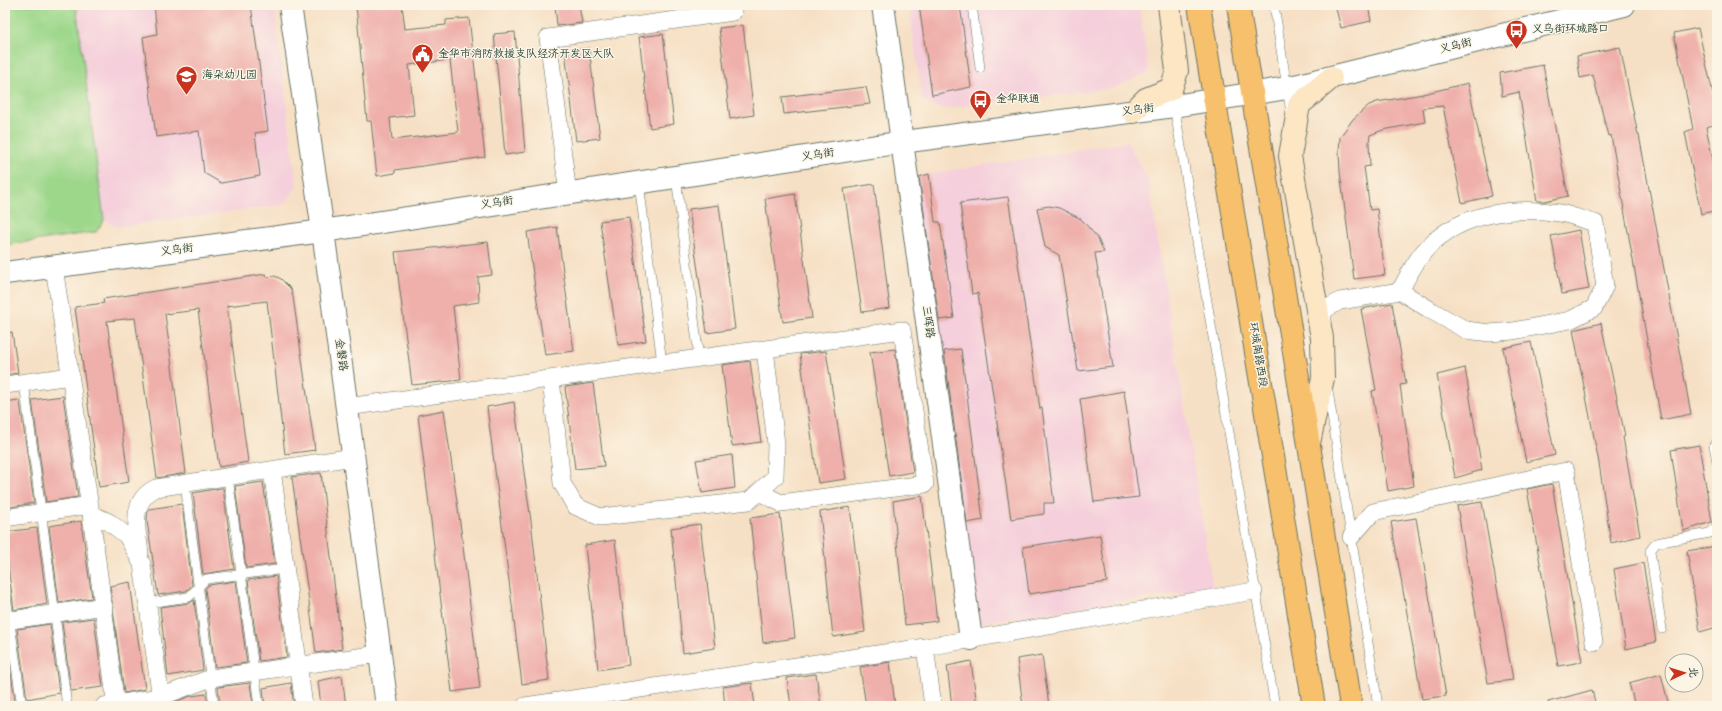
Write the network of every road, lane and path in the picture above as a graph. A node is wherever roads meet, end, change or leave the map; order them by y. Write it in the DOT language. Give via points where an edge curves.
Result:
graph roads {
  1 [pos="290,5"];
  2 [pos="883,5"];
  3 [pos="972,5"];
  4 [pos="1169,5"];
  5 [pos="1199,5"];
  6 [pos="1238,5"];
  7 [pos="1274,5"];
  8 [pos="1624,5"];
  9 [pos="1589,9"];
  10 [pos="733,12"];
  11 [pos="1165,51"];
  12 [pos="980,68"];
  13 [pos="1331,78"];
  14 [pos="1287,88"];
  15 [pos="1252,93"];
  16 [pos="1172,97"];
  17 [pos="1215,99"];
  18 [pos="1133,112"];
  19 [pos="1294,131"];
  20 [pos="903,142"];
  21 [pos="676,177"];
  22 [pos="639,183"];
  23 [pos="568,194"];
  24 [pos="323,231"];
  25 [pos="54,267"];
  26 [pos="5,273"];
  27 [pos="1400,291"];
  28 [pos="1322,320"];
  29 [pos="765,349"];
  30 [pos="699,358"];
  31 [pos="662,363"];
  32 [pos="71,376"];
  33 [pos="551,379"];
  34 [pos="24,383"];
  35 [pos="5,386"];
  36 [pos="347,407"];
  37 [pos="1309,444"];
  38 [pos="1714,444"];
  39 [pos="353,457"];
  40 [pos="1717,462"];
  41 [pos="272,470"];
  42 [pos="228,477"];
  43 [pos="185,484"];
  44 [pos="759,492"];
  45 [pos="91,509"];
  46 [pos="42,513"];
  47 [pos="5,518"];
  48 [pos="1717,526"];
  49 [pos="1351,537"];
  50 [pos="142,564"];
  51 [pos="285,569"];
  52 [pos="242,575"];
  53 [pos="199,587"];
  54 [pos="5,590"];
  55 [pos="1254,591"];
  56 [pos="148,603"];
  57 [pos="104,606"];
  58 [pos="55,614"];
  59 [pos="7,621"];
  60 [pos="1662,629"];
  61 [pos="971,639"];
  62 [pos="1594,642"];
  63 [pos="925,647"];
  64 [pos="379,654"];
  65 [pos="299,666"];
  66 [pos="255,672"];
  67 [pos="211,678"];
  68 [pos="161,701"];
  69 [pos="22,706"];
  70 [pos="67,706"];
  71 [pos="112,706"];
  72 [pos="214,706"];
  73 [pos="259,706"];
  74 [pos="304,706"];
  75 [pos="387,706"];
  76 [pos="525,706"];
  77 [pos="933,706"];
  78 [pos="1274,706"];
  79 [pos="1314,706"];
  80 [pos="1351,706"];
  81 [pos="1378,706"];
  1 -- 24 [label="street, 金磐路"];
  2 -- 20 [label="street, 三晖路"];
  3 -- 12 [label="lane"];
  4 -- 16 [label="main road" via="1177,71"];
  5 -- 17 [label="main road, 环城南路西段"];
  6 -- 15 [label="main road"];
  7 -- 14 [label="lane"];
  8 -- 9 [label="street, 义乌街"];
  9 -- 13 [label="street, 义乌街"];
  10 -- 23 [label="street" via="548,38"];
  11 -- 16 [label="lane"];
  13 -- 14 [label="street, 义乌街"];
  13 -- 19 [label="main road" via="1299,106"];
  14 -- 15 [label="street, 义乌街"];
  14 -- 19 [label="lane"];
  15 -- 17 [label="street, 义乌街"];
  15 -- 37 [label="main road"];
  16 -- 17 [label="street, 义乌街"];
  16 -- 18 [label="main road" via="1146,99"];
  16 -- 55 [label="lane"];
  17 -- 79 [label="main road, 环城南路西段"];
  18 -- 20 [label="street, 义乌街"];
  19 -- 28 [label="main road" via="1290,156"];
  20 -- 21 [label="street, 义乌街"];
  20 -- 61 [label="street, 三晖路"];
  21 -- 22 [label="street, 义乌街"];
  21 -- 30 [label="lane"];
  22 -- 23 [label="street, 义乌街"];
  22 -- 31 [label="lane"];
  23 -- 24 [label="street, 义乌街"];
  24 -- 25 [label="street, 义乌街"];
  24 -- 36 [label="street, 金磐路"];
  25 -- 26 [label="street, 义乌街"];
  25 -- 32 [label="street"];
  27 -- 27 [label="street" via="1466,330 1490,333 1513,331 1570,320 1594,308 1605,286 1595,223 1560,213 1525,211 1501,212 1473,218 1449,229 1427,247"];
  27 -- 28 [label="street" via="1340,301"];
  28 -- 37 [label="main road" via="1323,378"];
  28 -- 49 [label="lane" via="1328,396"];
  29 -- 30 [label="street"];
  29 -- 44 [label="street" via="776,444 775,477"];
  29 -- 44 [label="street" via="902,330 925,484 781,503"];
  30 -- 31 [label="street"];
  31 -- 33 [label="street"];
  32 -- 34 [label="street"];
  32 -- 45 [label="street"];
  33 -- 36 [label="street"];
  33 -- 44 [label="street" via="562,484 575,506 600,517 749,501"];
  34 -- 35 [label="street"];
  34 -- 46 [label="lane"];
  36 -- 39 [label="street, 金磐路"];
  37 -- 80 [label="main road"];
  38 -- 40 [label="lane"];
  39 -- 41 [label="street"];
  39 -- 64 [label="street, 金磐路"];
  41 -- 42 [label="street"];
  41 -- 51 [label="street"];
  42 -- 43 [label="street"];
  42 -- 52 [label="lane"];
  43 -- 50 [label="street" via="156,488 147,493 139,503 138,524"];
  43 -- 53 [label="lane"];
  45 -- 46 [label="street"];
  45 -- 50 [label="street" via="127,536"];
  45 -- 57 [label="street"];
  46 -- 47 [label="street"];
  46 -- 58 [label="lane"];
  48 -- 60 [label="lane" via="1710,534 1656,543 1650,551"];
  49 -- 62 [label="street" via="1373,512 1566,471"];
  49 -- 81 [label="lane"];
  50 -- 56 [label="street"];
  51 -- 52 [label="lane"];
  51 -- 65 [label="street"];
  52 -- 53 [label="lane" via="206,579"];
  52 -- 66 [label="lane"];
  53 -- 56 [label="lane" via="189,597"];
  53 -- 67 [label="lane"];
  54 -- 59 [label="lane"];
  55 -- 61 [label="street"];
  55 -- 78 [label="lane"];
  56 -- 68 [label="street"];
  57 -- 58 [label="street"];
  57 -- 71 [label="street"];
  58 -- 59 [label="street"];
  58 -- 70 [label="lane"];
  59 -- 69 [label="lane"];
  61 -- 63 [label="street"];
  63 -- 76 [label="street"];
  63 -- 77 [label="street"];
  64 -- 65 [label="street"];
  64 -- 75 [label="street, 金磐路"];
  65 -- 66 [label="street"];
  65 -- 74 [label="street"];
  66 -- 67 [label="street"];
  66 -- 73 [label="lane"];
  67 -- 68 [label="street"];
  67 -- 72 [label="lane"];
  68 -- 71 [label="street"];
}
